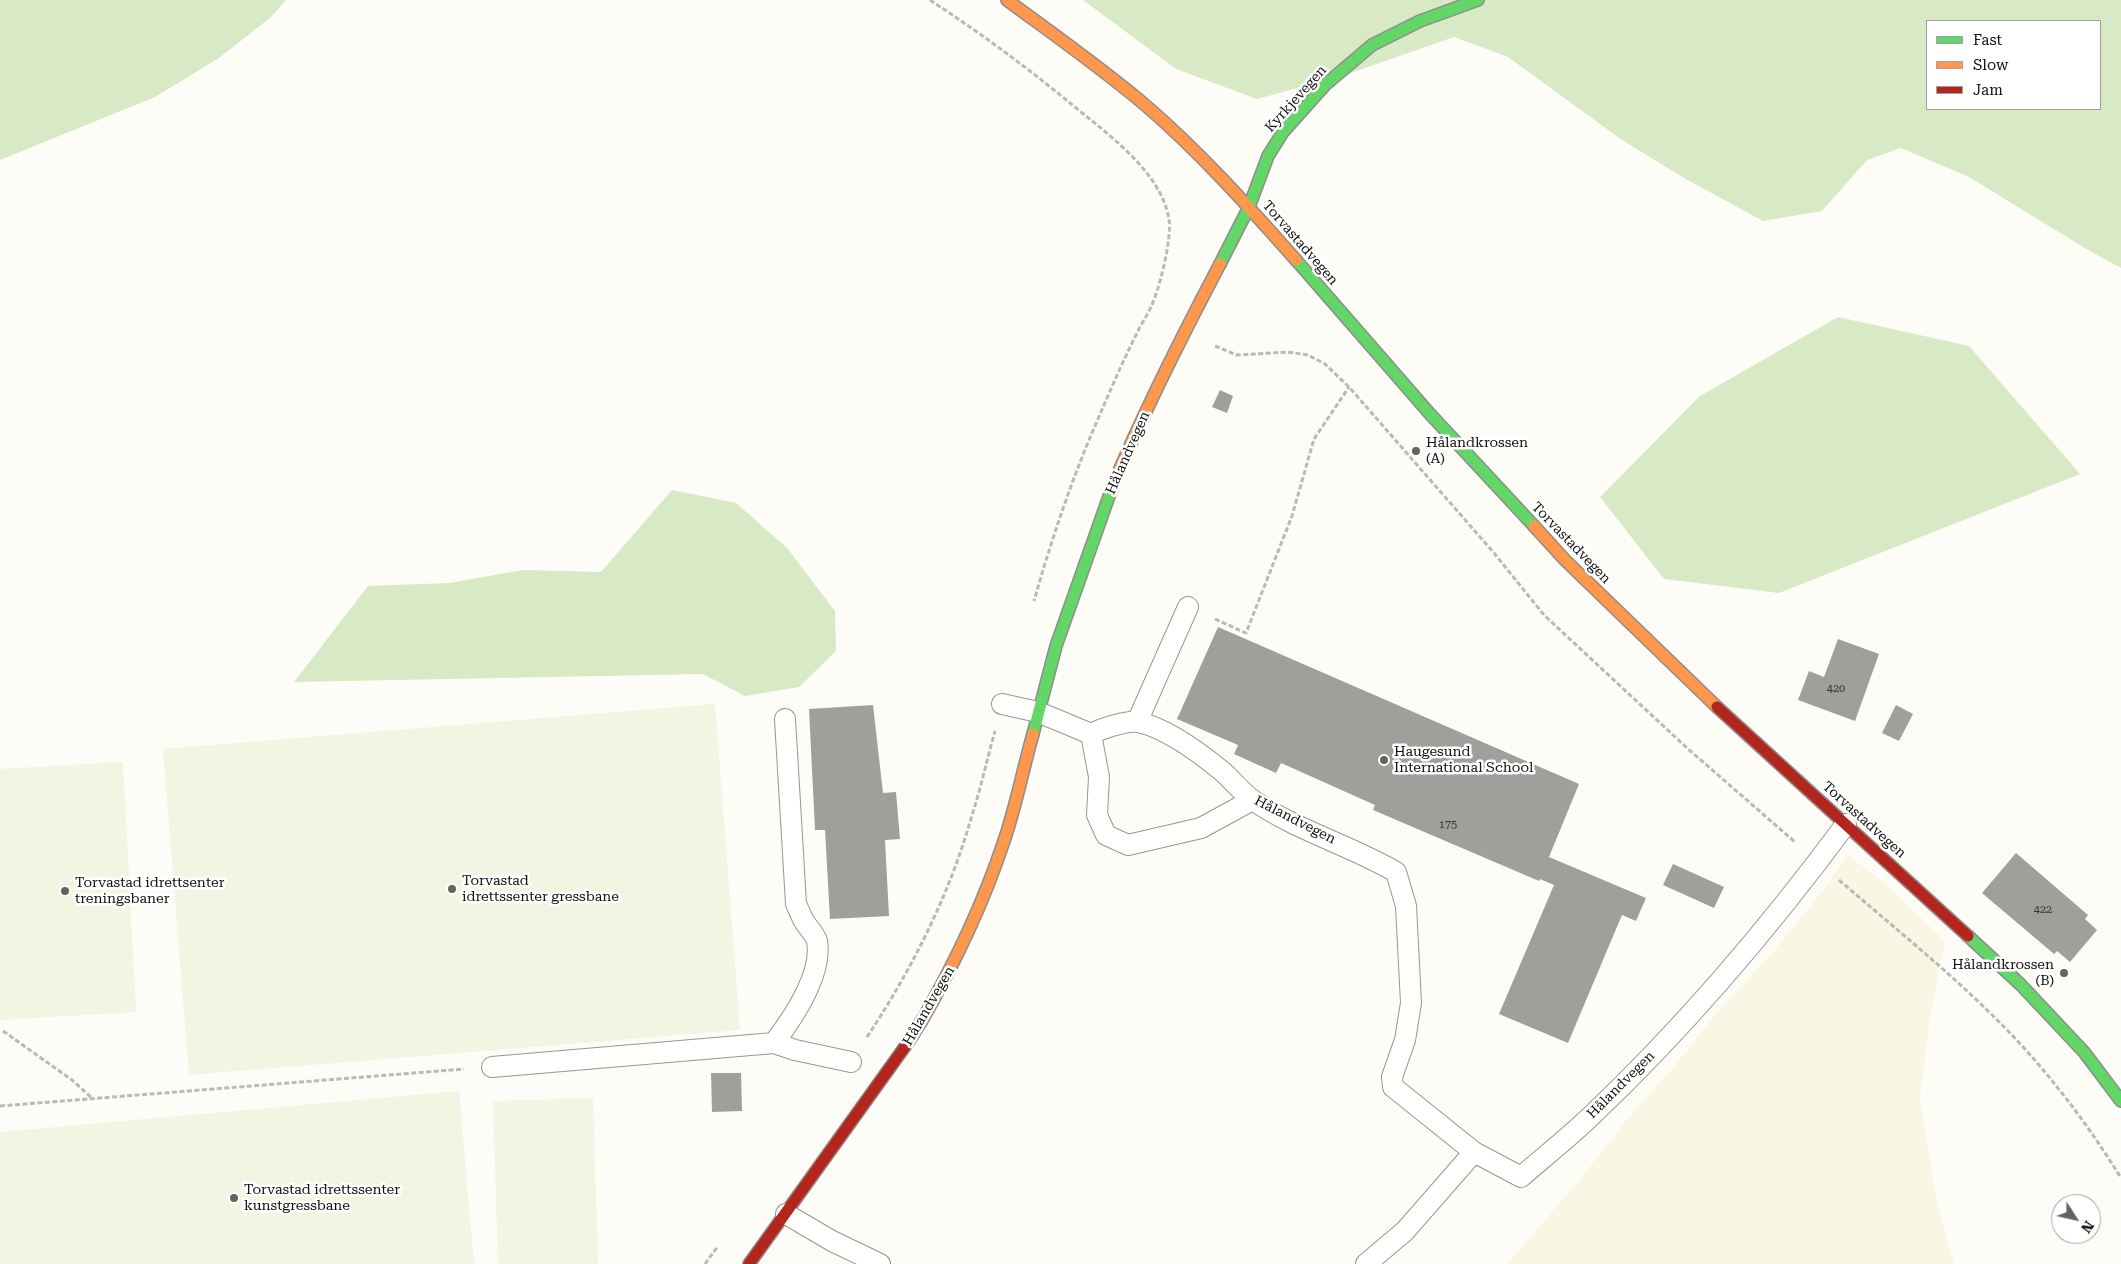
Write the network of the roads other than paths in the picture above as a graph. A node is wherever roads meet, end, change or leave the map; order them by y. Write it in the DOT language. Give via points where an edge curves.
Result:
graph roads {
  1 [pos="1007,0"];
  2 [pos="1478,0"];
  3 [pos="1249,207"];
  4 [pos="1188,607"];
  5 [pos="1002,704"];
  6 [pos="1038,712"];
  7 [pos="785,719"];
  8 [pos="1137,722"];
  9 [pos="1091,734"];
  10 [pos="1250,798"];
  11 [pos="1846,824"];
  12 [pos="774,1042"];
  13 [pos="851,1062"];
  14 [pos="492,1067"];
  15 [pos="2121,1100"];
  16 [pos="1474,1152"];
  17 [pos="786,1214"];
  18 [pos="749,1264"];
  19 [pos="880,1264"];
  20 [pos="1366,1264"];
  1 -- 3 [label="main road, Torvastadvegen" via="1144,104"];
  2 -- 3 [label="main road, Kyrkjevegen" via="1420,21 1372,44 1325,85 1283,132 1268,156"];
  3 -- 6 [label="main road, Hålandvegen" via="1128,448 1056,646"];
  3 -- 11 [label="main road, Torvastadvegen" via="1430,414 1565,560 1698,690"];
  4 -- 8 [label="lane"];
  5 -- 6 [label="lane"];
  6 -- 9 [label="lane"];
  6 -- 17 [label="main road, Hålandvegen" via="1004,841 955,959 909,1041"];
  7 -- 12 [label="lane" via="796,904 816,939 818,954 809,987 793,1018"];
  8 -- 9 [label="lane, Hålandvegen" via="1099,729"];
  8 -- 10 [label="lane, Hålandvegen" via="1167,732 1223,772"];
  9 -- 10 [label="lane" via="1099,778 1097,815 1106,835 1128,845 1201,828 1245,804"];
  10 -- 16 [label="lane, Hålandvegen" via="1287,820 1396,872 1406,906 1411,1003 1392,1077 1393,1087"];
  11 -- 15 [label="main road, Torvastadvegen" via="2022,985 2084,1052"];
  11 -- 16 [label="lane, Hålandvegen" via="1801,886 1707,998 1590,1118 1521,1177"];
  12 -- 13 [label="lane"];
  12 -- 14 [label="lane"];
  16 -- 20 [label="lane" via="1404,1231"];
  17 -- 18 [label="main road, Hålandvegen"];
  17 -- 19 [label="lane"];
}
